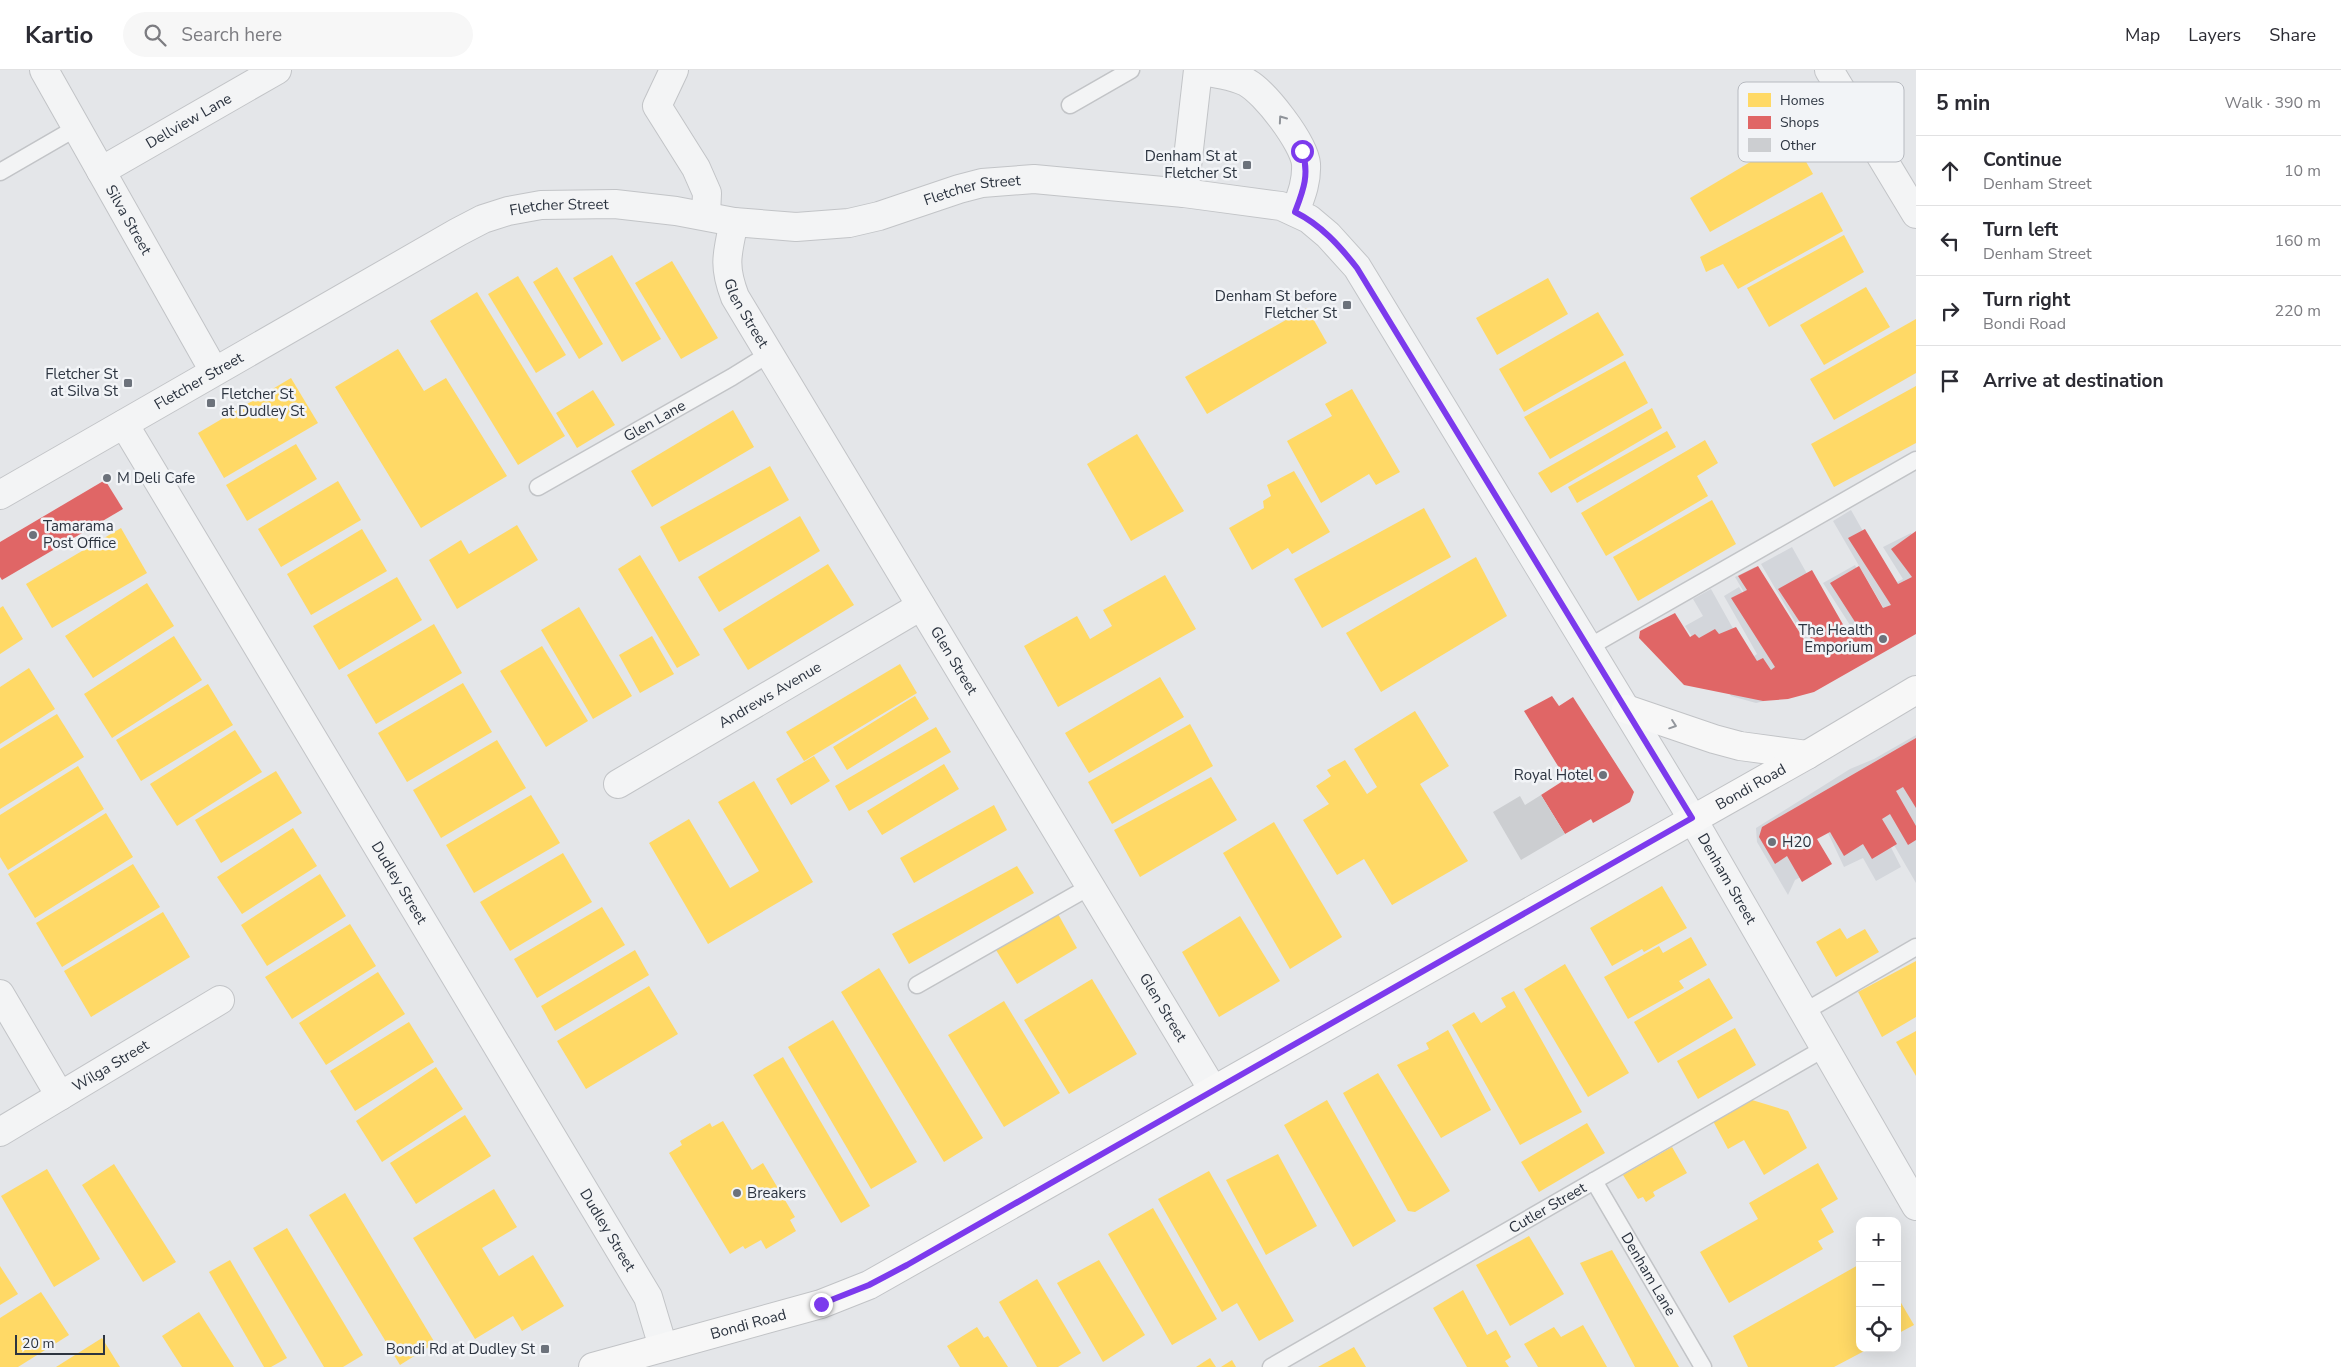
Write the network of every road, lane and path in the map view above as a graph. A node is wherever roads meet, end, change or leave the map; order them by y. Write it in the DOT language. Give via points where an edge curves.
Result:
graph roads {
  1 [pos="44,70"];
  2 [pos="277,70"];
  3 [pos="674,70"];
  4 [pos="1131,70"];
  5 [pos="1198,70"];
  6 [pos="1829,70"];
  7 [pos="1836,82"];
  8 [pos="1070,105"];
  9 [pos="76,128"];
  10 [pos="1885,162"];
  11 [pos="101,171"];
  12 [pos="0,172"];
  13 [pos="1184,193"];
  14 [pos="1295,212"];
  15 [pos="1916,214"];
  16 [pos="706,215"];
  17 [pos="734,222"];
  18 [pos="769,354"];
  19 [pos="214,371"];
  20 [pos="124,424"];
  21 [pos="1916,460"];
  22 [pos="538,487"];
  23 [pos="0,495"];
  24 [pos="921,606"];
  25 [pos="1589,647"];
  26 [pos="1916,690"];
  27 [pos="1626,709"];
  28 [pos="1807,754"];
  29 [pos="618,784"];
  30 [pos="1692,818"];
  31 [pos="1091,886"];
  32 [pos="1916,947"];
  33 [pos="917,985"];
  34 [pos="0,994"];
  35 [pos="220,1000"];
  36 [pos="1804,1012"];
  37 [pos="1824,1048"];
  38 [pos="1213,1090"];
  39 [pos="60,1096"];
  40 [pos="0,1132"];
  41 [pos="1594,1181"];
  42 [pos="1916,1206"];
  43 [pos="663,1347"];
  44 [pos="592,1367"];
  45 [pos="1271,1367"];
  46 [pos="1703,1367"];
  1 -- 9 [label="street, Silva Street"];
  2 -- 11 [label="street, Dellview Lane"];
  3 -- 16 [label="street" via="657,106 696,168 707,193"];
  4 -- 8 [label="lane"];
  5 -- 13 [label="street"];
  14 -- 5 [label="street, one-way" via="1304,189 1306,163 1283,120 1247,83"];
  6 -- 7 [label="street"];
  9 -- 11 [label="street, Silva Street"];
  9 -- 12 [label="lane"];
  10 -- 15 [label="street"];
  11 -- 19 [label="street, Silva Street"];
  13 -- 14 [label="street, Denham Street" via="1281,206"];
  13 -- 17 [label="street, Fletcher Street" via="1034,179 1008,180 959,189 849,223 796,227"];
  14 -- 25 [label="street, Denham Street" via="1328,235 1357,268"];
  16 -- 17 [label="street, Fletcher Street"];
  16 -- 19 [label="street, Fletcher Street" via="615,204 541,205 508,211 458,232"];
  17 -- 18 [label="street, Glen Street" via="727,276 735,297"];
  18 -- 22 [label="lane, Glen Lane"];
  18 -- 24 [label="street, Glen Street"];
  19 -- 20 [label="street, Fletcher Street"];
  20 -- 23 [label="street, Fletcher Street"];
  20 -- 43 [label="street, Dudley Street" via="648,1297"];
  21 -- 25 [label="lane"];
  24 -- 29 [label="street, Andrews Avenue"];
  24 -- 31 [label="street, Glen Street"];
  25 -- 27 [label="street, Denham Street"];
  26 -- 28 [label="main road, Bondi Road"];
  27 -- 28 [label="main road, one-way" via="1732,743"];
  27 -- 30 [label="street, Denham Street"];
  28 -- 30 [label="main road, Bondi Road"];
  30 -- 36 [label="street, Denham Street"];
  30 -- 38 [label="main road, Bondi Road"];
  31 -- 33 [label="lane"];
  31 -- 38 [label="street, Glen Street"];
  32 -- 36 [label="lane"];
  34 -- 39 [label="street"];
  35 -- 39 [label="street, Wilga Street"];
  36 -- 37 [label="street, Denham Street"];
  37 -- 41 [label="lane, Cutler Street"];
  37 -- 42 [label="street, Denham Street"];
  38 -- 43 [label="main road, Bondi Road" via="869,1285 821,1304"];
  39 -- 40 [label="street, Wilga Street"];
  41 -- 45 [label="lane, Cutler Street"];
  41 -- 46 [label="lane, Denham Lane"];
  43 -- 44 [label="main road, Bondi Road"];
}
